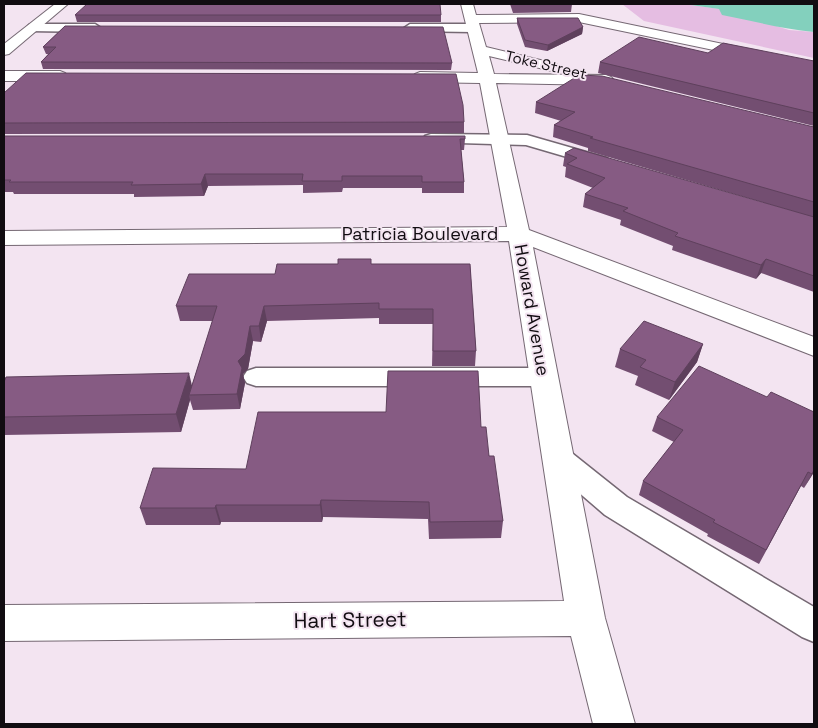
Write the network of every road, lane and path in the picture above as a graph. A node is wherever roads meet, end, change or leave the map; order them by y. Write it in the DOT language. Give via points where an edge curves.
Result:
graph roads {
  1 [pos="62,4"];
  2 [pos="467,4"];
  3 [pos="472,24"];
  4 [pos="32,28"];
  5 [pos="110,28"];
  6 [pos="393,28"];
  7 [pos="480,50"];
  8 [pos="4,51"];
  9 [pos="814,68"];
  10 [pos="4,76"];
  11 [pos="73,76"];
  12 [pos="408,76"];
  13 [pos="487,76"];
  14 [pos="606,80"];
  15 [pos="625,85"];
  16 [pos="411,139"];
  17 [pos="499,139"];
  18 [pos="613,165"];
  19 [pos="519,234"];
  20 [pos="4,238"];
  21 [pos="814,347"];
  22 [pos="256,376"];
  23 [pos="544,377"];
  24 [pos="558,458"];
  25 [pos="586,618"];
  26 [pos="4,624"];
  27 [pos="814,626"];
  28 [pos="614,724"];
  1 -- 4 [label="street"];
  2 -- 3 [label="street, Howard Avenue"];
  3 -- 6 [label="lane"];
  3 -- 7 [label="street, Howard Avenue"];
  3 -- 9 [label="street" via="579,18"];
  4 -- 5 [label="lane"];
  4 -- 8 [label="street"];
  7 -- 13 [label="street, Howard Avenue"];
  7 -- 14 [label="street, Toke Street"];
  10 -- 11 [label="street"];
  12 -- 13 [label="street, Toke Street"];
  13 -- 14 [label="street, Toke Street"];
  13 -- 17 [label="street, Howard Avenue"];
  14 -- 15 [label="street, Toke Street"];
  16 -- 17 [label="lane"];
  17 -- 18 [label="lane" via="527,140"];
  17 -- 19 [label="street, Howard Avenue"];
  19 -- 20 [label="street, Patricia Boulevard"];
  19 -- 21 [label="street, Patricia Boulevard"];
  19 -- 23 [label="street, Howard Avenue"];
  22 -- 23 [label="lane"];
  23 -- 24 [label="street, Howard Avenue"];
  24 -- 25 [label="street, Howard Avenue"];
  24 -- 27 [label="lane" via="616,506"];
  25 -- 26 [label="street, Hart Street"];
  25 -- 28 [label="street"];
}
